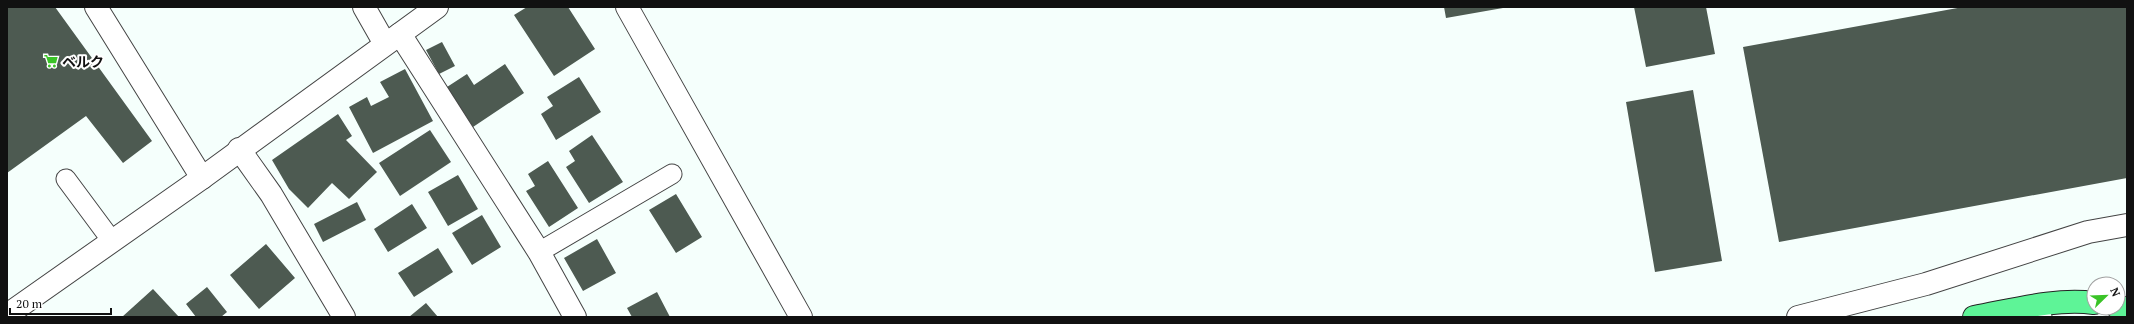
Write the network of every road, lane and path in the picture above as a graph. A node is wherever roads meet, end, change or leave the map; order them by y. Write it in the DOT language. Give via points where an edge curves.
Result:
graph roads {
  1 [pos="96,7"];
  2 [pos="364,7"];
  3 [pos="437,7"];
  4 [pos="627,7"];
  5 [pos="393,39"];
  6 [pos="239,150"];
  7 [pos="672,174"];
  8 [pos="202,178"];
  9 [pos="66,179"];
  10 [pos="2127,225"];
  11 [pos="112,241"];
  12 [pos="539,252"];
  13 [pos="2086,302"];
  14 [pos="2021,309"];
  15 [pos="7,314"];
  16 [pos="344,317"];
  17 [pos="575,317"];
  18 [pos="801,317"];
  19 [pos="1798,317"];
  20 [pos="1974,317"];
  21 [pos="2042,317"];
  1 -- 8 [label="street"];
  2 -- 5 [label="street"];
  3 -- 5 [label="street"];
  4 -- 18 [label="street"];
  5 -- 6 [label="street"];
  5 -- 12 [label="street"];
  6 -- 8 [label="street"];
  6 -- 16 [label="street" via="271,194"];
  7 -- 12 [label="lane"];
  8 -- 11 [label="street"];
  9 -- 11 [label="lane"];
  10 -- 19 [label="street" via="2088,232 1926,284"];
  11 -- 15 [label="street"];
  12 -- 17 [label="street"];
  13 -- 14 [label="highway" via="2072,301"];
  14 -- 20 [label="highway"];
  14 -- 21 [label="lane"];
}
